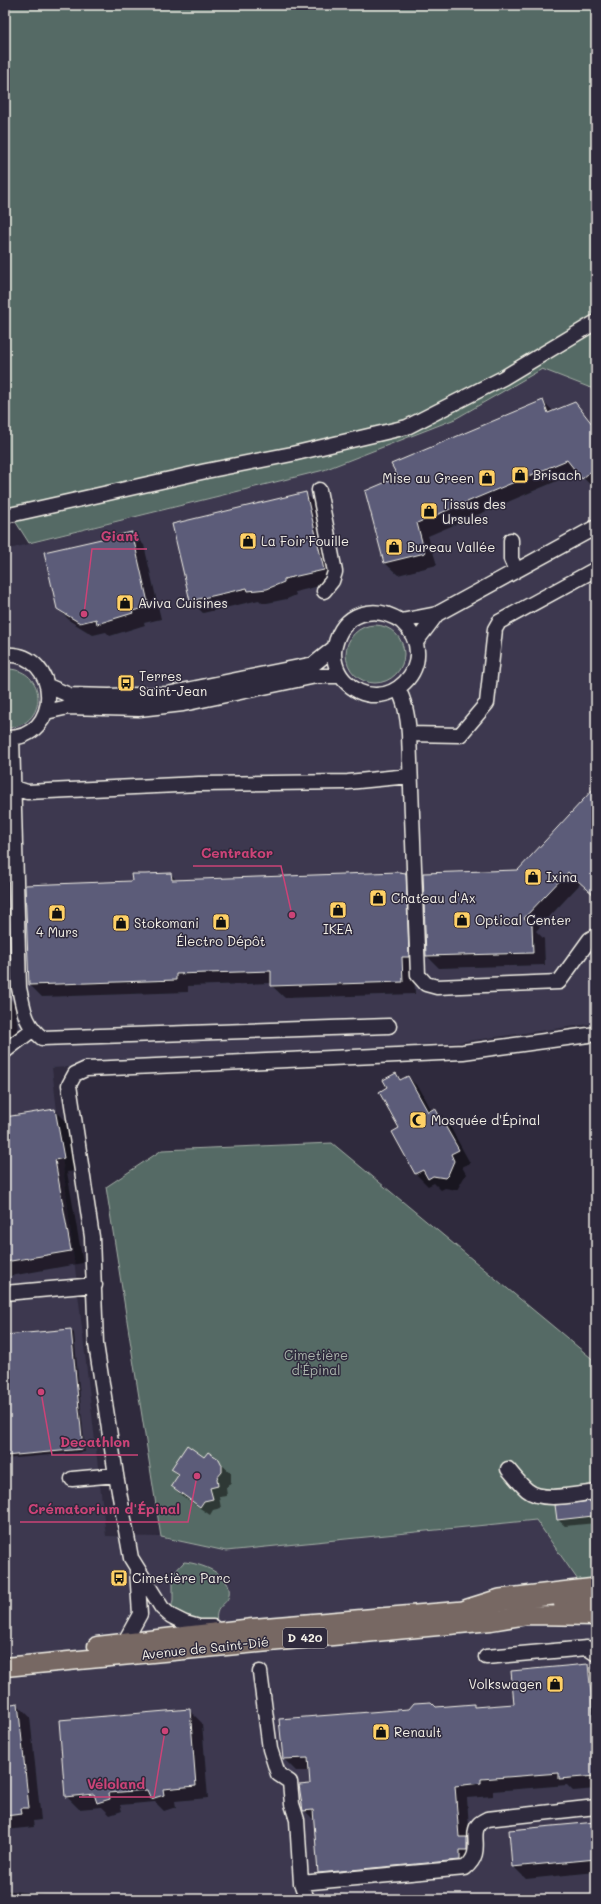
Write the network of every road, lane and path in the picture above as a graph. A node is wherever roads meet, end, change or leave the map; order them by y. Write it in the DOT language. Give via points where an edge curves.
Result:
graph roads {
  1 [pos="596,322"];
  2 [pos="319,490"];
  3 [pos="9,515"];
  4 [pos="596,527"];
  5 [pos="510,540"];
  6 [pos="596,569"];
  7 [pos="516,570"];
  8 [pos="324,591"];
  9 [pos="437,614"];
  10 [pos="401,621"];
  11 [pos="416,642"];
  12 [pos="334,648"];
  13 [pos="5,655"];
  14 [pos="340,676"];
  15 [pos="48,686"];
  16 [pos="398,689"];
  17 [pos="46,712"];
  18 [pos="409,734"];
  19 [pos="8,738"];
  20 [pos="410,776"];
  21 [pos="9,786"];
  22 [pos="596,936"];
  23 [pos="389,1026"];
  24 [pos="32,1030"];
  25 [pos="596,1034"];
  26 [pos="5,1051"];
  27 [pos="95,1285"];
  28 [pos="5,1293"];
  29 [pos="508,1469"];
  30 [pos="116,1475"];
  31 [pos="72,1479"];
  32 [pos="596,1492"];
  33 [pos="137,1570"];
  34 [pos="596,1588"];
  35 [pos="596,1603"];
  36 [pos="468,1610"];
  37 [pos="596,1616"];
  38 [pos="253,1628"];
  39 [pos="124,1643"];
  40 [pos="596,1654"];
  41 [pos="5,1656"];
  42 [pos="486,1657"];
  43 [pos="5,1667"];
  44 [pos="260,1672"];
  45 [pos="596,1807"];
  46 [pos="301,1883"];
  47 [pos="307,1899"];
  1 -- 3 [label="street" via="503,378 407,427"];
  2 -- 8 [label="street" via="335,572 332,582"];
  4 -- 7 [label="street"];
  5 -- 7 [label="street" via="511,559"];
  6 -- 18 [label="street" via="500,622 495,629 487,703 460,735"];
  7 -- 9 [label="street"];
  9 -- 10 [label="street"];
  9 -- 11 [label="street"];
  10 -- 11 [label="street" via="413,634"];
  10 -- 12 [label="street" via="391,614 382,612 360,614 343,627"];
  11 -- 16 [label="street" via="418,656 415,668 408,680"];
  12 -- 14 [label="street"];
  12 -- 15 [label="street" via="314,664 167,694 69,695"];
  13 -- 15 [label="street" via="19,657 32,663 42,673"];
  14 -- 16 [label="street" via="349,686 367,694 386,694"];
  14 -- 17 [label="street" via="316,676 183,704 138,708 68,706"];
  15 -- 17 [label="street"];
  16 -- 18 [label="street" via="403,697"];
  17 -- 19 [label="street" via="33,730"];
  18 -- 20 [label="street"];
  19 -- 21 [label="street"];
  20 -- 21 [label="street" via="348,782 199,784 27,792"];
  20 -- 22 [label="street" via="418,975 426,984 437,987 559,982 590,939"];
  21 -- 24 [label="street" via="19,988 26,1020"];
  23 -- 24 [label="street" via="42,1038"];
  24 -- 26 [label="street"];
  25 -- 27 [label="street" via="463,1052 111,1068 86,1070 75,1074 69,1085 70,1098 92,1237"];
  27 -- 28 [label="street"];
  27 -- 30 [label="street" via="96,1344"];
  29 -- 32 [label="street" via="526,1490 536,1496"];
  30 -- 31 [label="street"];
  30 -- 33 [label="street" via="130,1558"];
  33 -- 38 [label="street" via="162,1608 185,1623 199,1627"];
  33 -- 39 [label="street" via="140,1614"];
  34 -- 36 [label="highway" via="500,1600"];
  35 -- 36 [label="main road, Avenue de Saint-Dié / D 420"];
  36 -- 38 [label="main road, Avenue de Saint-Dié / D 420"];
  37 -- 43 [label="main road, Avenue de Saint-Dié / D 420" via="527,1615 491,1621"];
  38 -- 39 [label="main road, Avenue de Saint-Dié / D 420"];
  39 -- 41 [label="main road, Avenue de Saint-Dié / D 420"];
  40 -- 42 [label="street" via="587,1648"];
  44 -- 46 [label="street" via="270,1749 278,1774 290,1782 292,1804 297,1820"];
  45 -- 46 [label="street" via="487,1819 479,1824 476,1854 465,1868"];
  46 -- 47 [label="street"];
}
